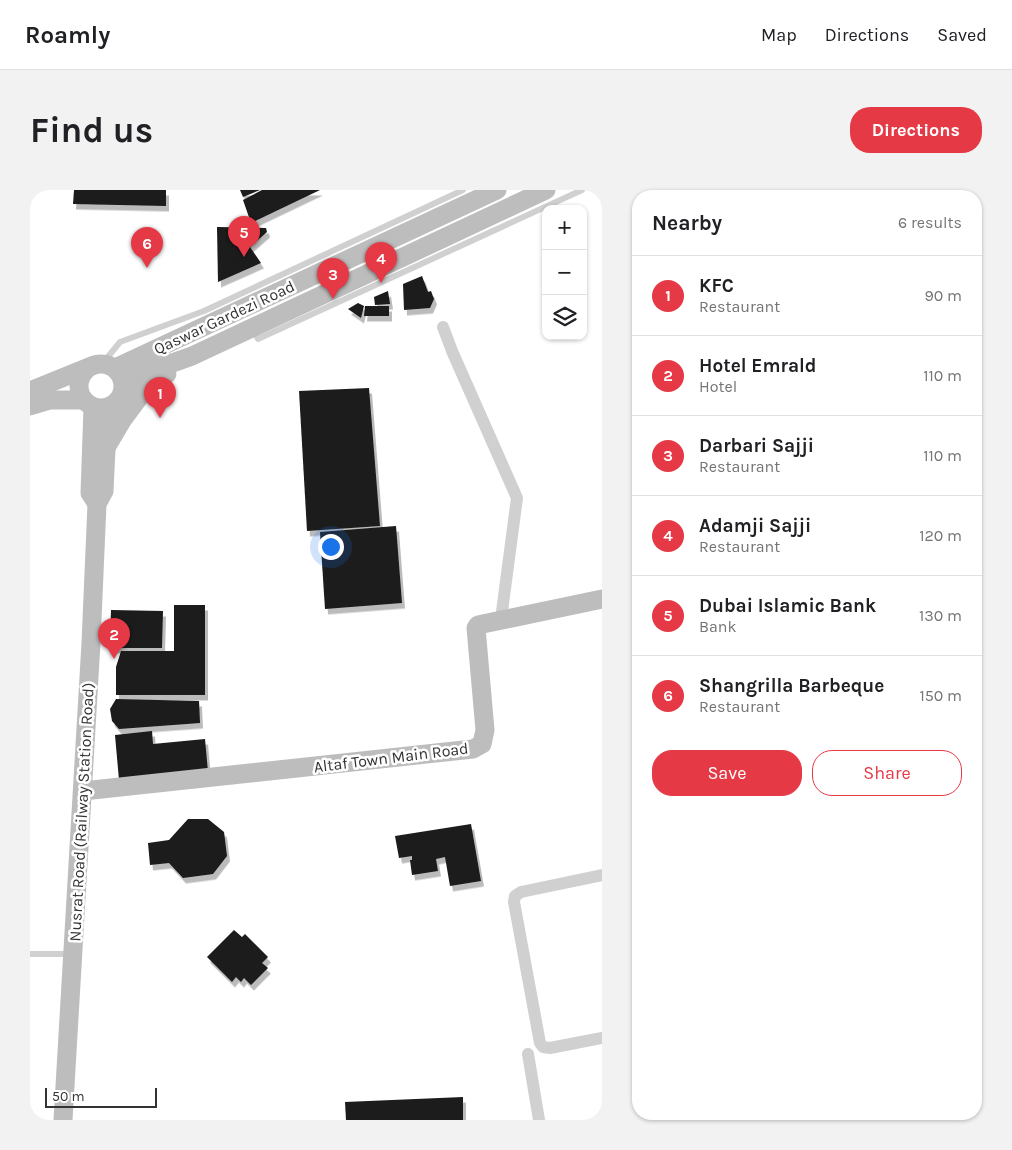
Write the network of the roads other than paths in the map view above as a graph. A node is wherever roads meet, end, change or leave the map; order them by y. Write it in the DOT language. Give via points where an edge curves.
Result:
graph roads {
  1 [pos="463,190"];
  2 [pos="497,190"];
  3 [pos="546,190"];
  4 [pos="582,190"];
  5 [pos="252,327"];
  6 [pos="444,327"];
  7 [pos="192,356"];
  8 [pos="107,371"];
  9 [pos="30,391"];
  10 [pos="95,405"];
  11 [pos="30,406"];
  12 [pos="106,447"];
  13 [pos="97,504"];
  14 [pos="602,599"];
  15 [pos="501,619"];
  16 [pos="83,791"];
  17 [pos="602,875"];
  18 [pos="30,954"];
  19 [pos="73,954"];
  20 [pos="602,1038"];
  21 [pos="528,1054"];
  22 [pos="62,1120"];
  23 [pos="539,1120"];
  1 -- 8 [label="lane" via="204,311 120,342"];
  2 -- 8 [label="main road, Qaswar Gardezi Road"];
  3 -- 5 [label="main road"];
  4 -- 5 [label="lane" via="258,339"];
  5 -- 7 [label="main road"];
  6 -- 15 [label="street" via="517,498"];
  7 -- 8 [label="main road" via="150,371"];
  7 -- 12 [label="main road" via="146,388"];
  8 -- 9 [label="main road, Qaswar Gardezi Road"];
  8 -- 10 [label="main road" via="121,396 114,404"];
  8 -- 10 [label="main road" via="80,379 80,394"];
  10 -- 11 [label="main road" via="50,400"];
  10 -- 12 [label="main road, Nusrat Road (Railway Station Road)"];
  10 -- 13 [label="main road, Nusrat Road (Railway Station Road)" via="90,493"];
  12 -- 13 [label="main road, Nusrat Road (Railway Station Road)" via="104,491"];
  13 -- 16 [label="main road, Nusrat Road (Railway Station Road)"];
  14 -- 15 [label="main road, Altaf Town Main Road"];
  15 -- 16 [label="main road, Altaf Town Main Road" via="481,623 476,628 485,730 482,744 473,749"];
  16 -- 19 [label="main road, Nusrat Road (Railway Station Road)"];
  17 -- 20 [label="street" via="521,892 514,902 543,1047"];
  18 -- 19 [label="lane"];
  19 -- 22 [label="main road, Nusrat Road (Railway Station Road)"];
  21 -- 23 [label="street"];
}
